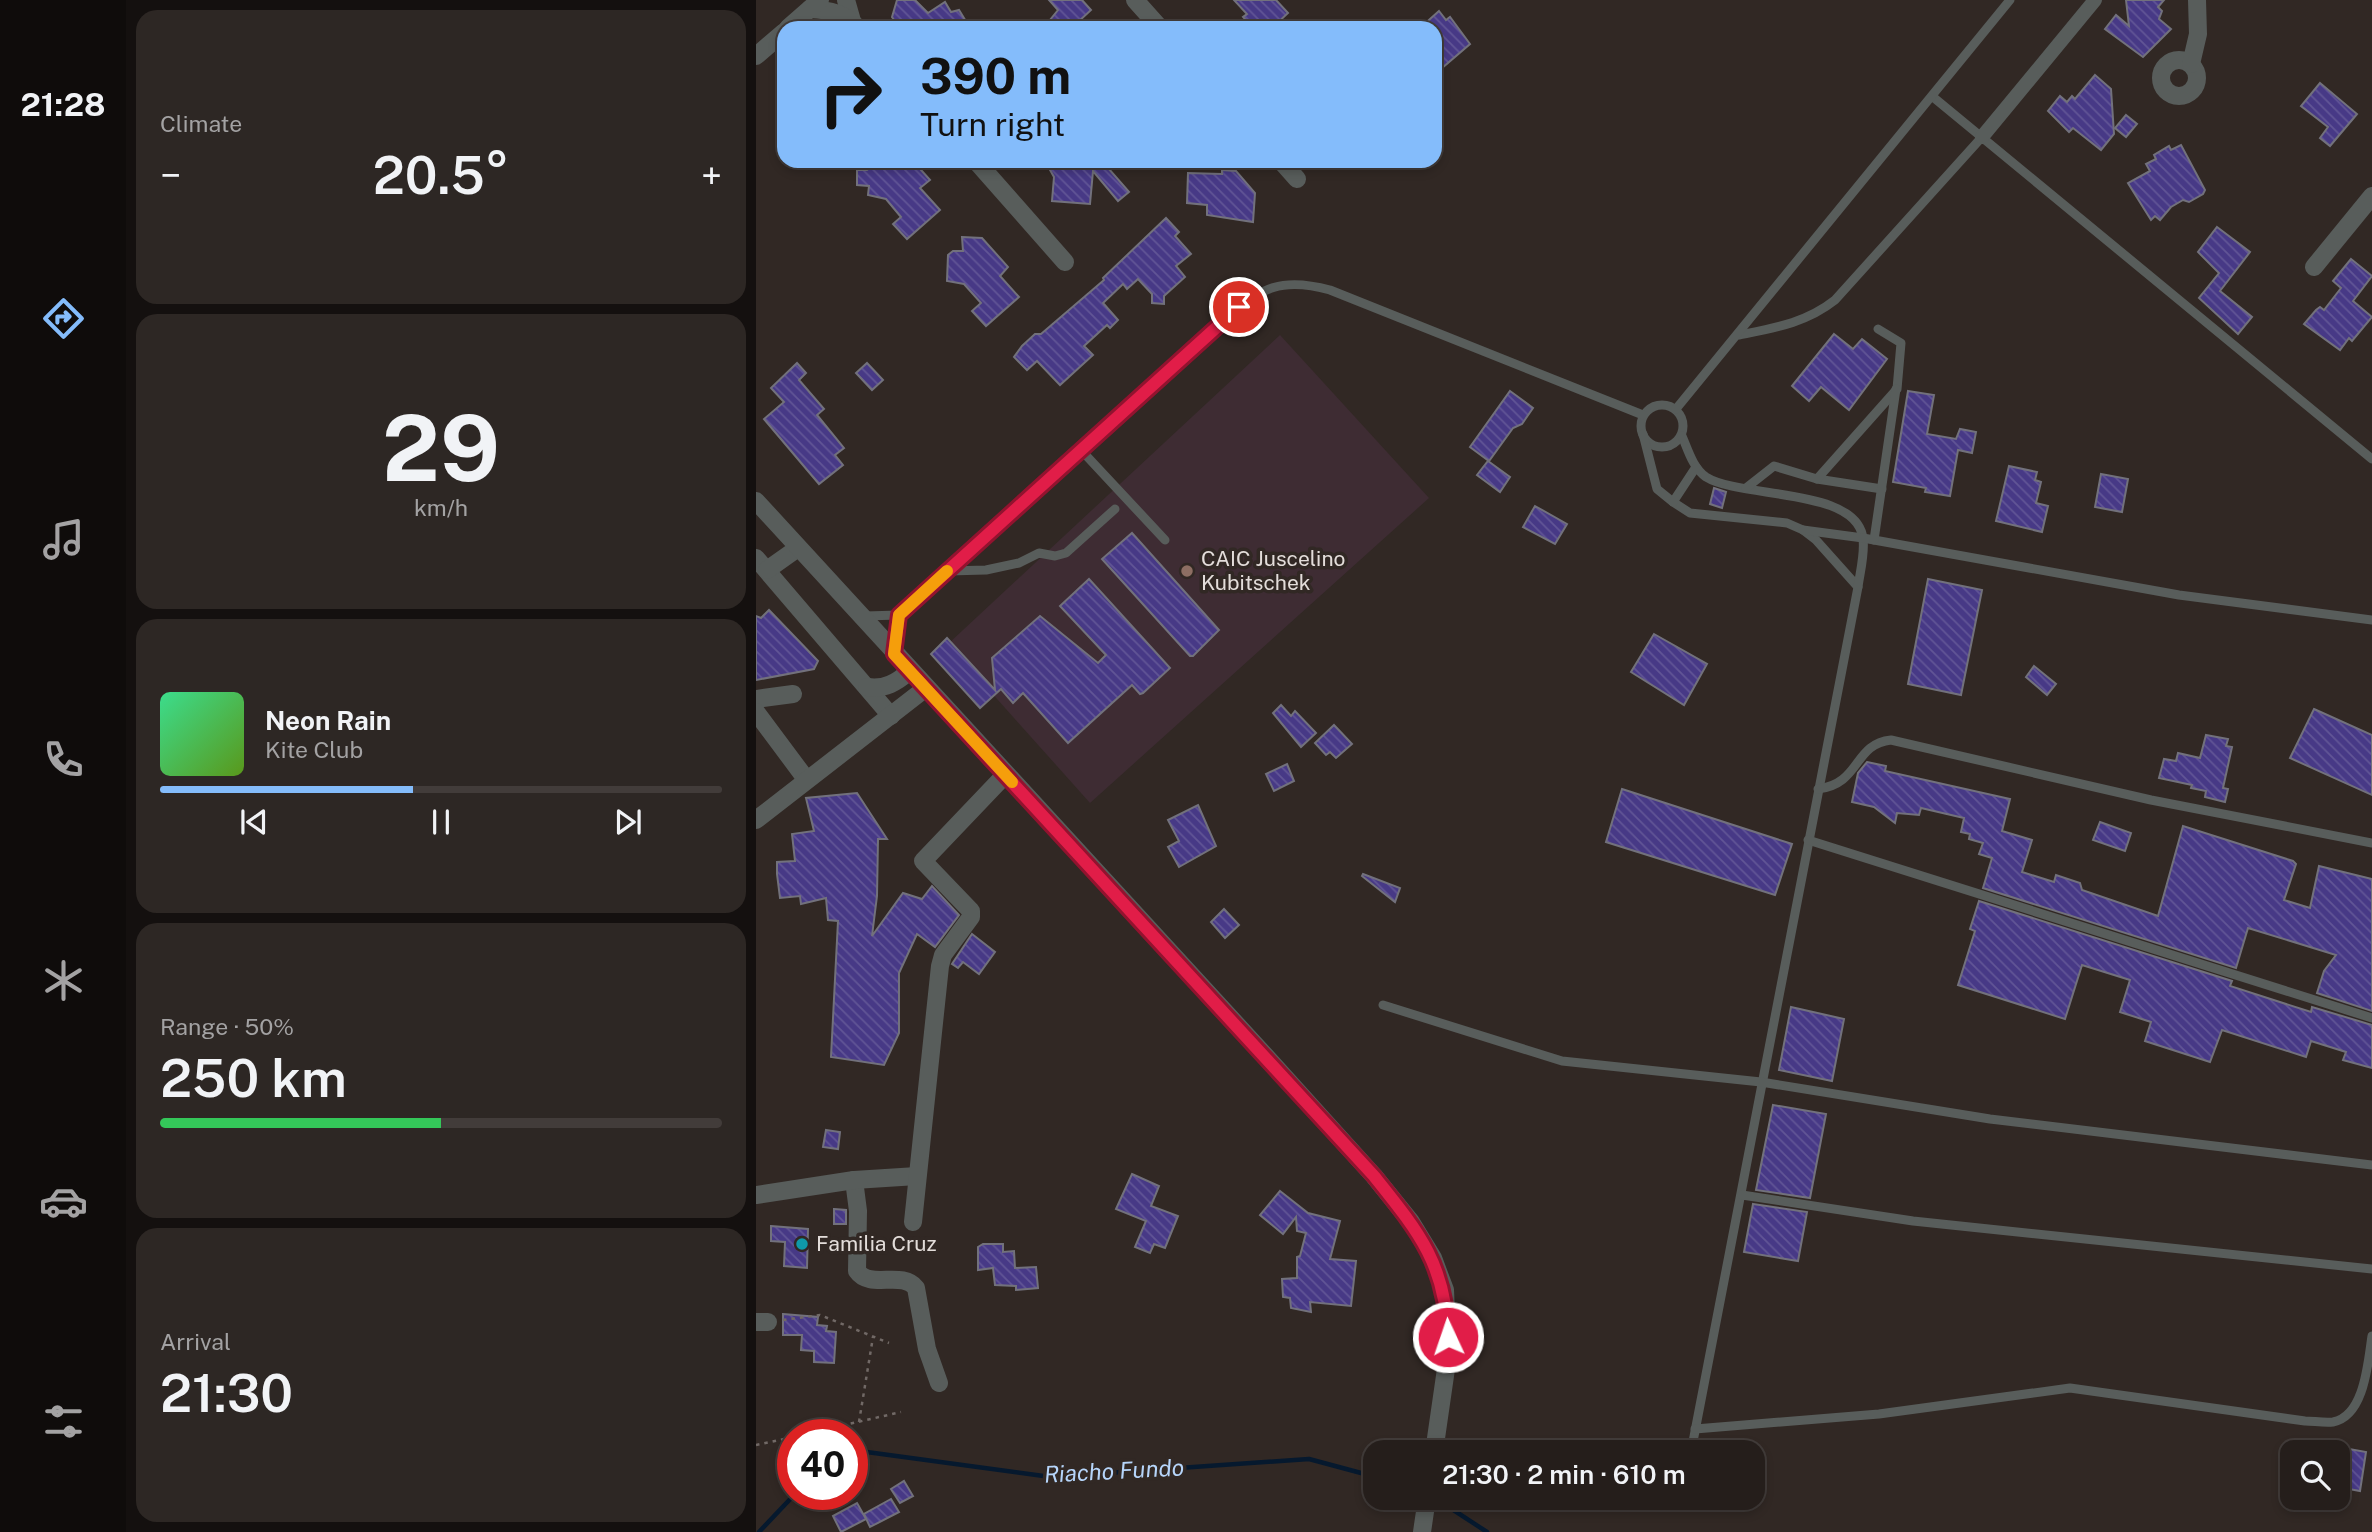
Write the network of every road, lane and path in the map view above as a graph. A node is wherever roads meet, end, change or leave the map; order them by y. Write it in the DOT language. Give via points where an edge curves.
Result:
graph roads {
  1 [pos="846,0"];
  2 [pos="1135,0"];
  3 [pos="2010,0"];
  4 [pos="2095,0"];
  5 [pos="2197,0"];
  6 [pos="815,4"];
  7 [pos="796,21"];
  8 [pos="850,21"];
  9 [pos="854,21"];
  10 [pos="1154,21"];
  11 [pos="777,38"];
  12 [pos="756,56"];
  13 [pos="2191,64"];
  14 [pos="1933,97"];
  15 [pos="1982,137"];
  16 [pos="982,168"];
  17 [pos="1287,168"];
  18 [pos="1297,179"];
  19 [pos="2372,196"];
  20 [pos="1065,262"];
  21 [pos="2314,267"];
  22 [pos="1878,329"];
  23 [pos="1739,335"];
  24 [pos="1897,389"];
  25 [pos="1676,409"];
  26 [pos="1643,415"];
  27 [pos="1643,434"];
  28 [pos="1682,436"];
  29 [pos="1081,450"];
  30 [pos="2372,459"];
  31 [pos="1696,467"];
  32 [pos="1817,479"];
  33 [pos="1746,488"];
  34 [pos="1882,489"];
  35 [pos="756,501"];
  36 [pos="1674,502"];
  37 [pos="1115,509"];
  38 [pos="1803,530"];
  39 [pos="1863,538"];
  40 [pos="1165,540"];
  41 [pos="1874,540"];
  42 [pos="798,548"];
  43 [pos="761,564"];
  44 [pos="948,571"];
  45 [pos="1858,587"];
  46 [pos="858,614"];
  47 [pos="899,615"];
  48 [pos="2372,620"];
  49 [pos="894,654"];
  50 [pos="910,671"];
  51 [pos="867,687"];
  52 [pos="926,688"];
  53 [pos="793,694"];
  54 [pos="756,698"];
  55 [pos="756,712"];
  56 [pos="891,716"];
  57 [pos="1005,775"];
  58 [pos="806,779"];
  59 [pos="1818,789"];
  60 [pos="756,820"];
  61 [pos="1808,840"];
  62 [pos="2372,843"];
  63 [pos="1383,1005"];
  64 [pos="2372,1018"];
  65 [pos="1761,1082"];
  66 [pos="2372,1165"];
  67 [pos="917,1176"];
  68 [pos="854,1180"];
  69 [pos="756,1195"];
  70 [pos="1742,1195"];
  71 [pos="913,1222"];
  72 [pos="2372,1269"];
  73 [pos="762,1322"];
  74 [pos="2372,1336"];
  75 [pos="873,1337"];
  76 [pos="889,1343"];
  77 [pos="939,1383"];
  78 [pos="901,1412"];
  79 [pos="859,1419"];
  80 [pos="868,1420"];
  81 [pos="1695,1429"];
  82 [pos="777,1440"];
  83 [pos="1436,1440"];
  84 [pos="1693,1440"];
  85 [pos="756,1445"];
  86 [pos="1425,1510"];
  87 [pos="1422,1532"];
  1 -- 9 [label="street"];
  2 -- 10 [label="street"];
  3 -- 14 [label="lane"];
  4 -- 15 [label="street"];
  5 -- 13 [label="street" via="2198,34"];
  6 -- 7 [label="street"];
  6 -- 8 [label="street"];
  11 -- 12 [label="street"];
  14 -- 15 [label="lane"];
  14 -- 23 [label="lane"];
  15 -- 23 [label="lane" via="1835,300 1793,324"];
  15 -- 30 [label="lane"];
  16 -- 20 [label="street"];
  17 -- 18 [label="street"];
  19 -- 21 [label="street"];
  22 -- 24 [label="lane" via="1901,343"];
  23 -- 25 [label="lane"];
  24 -- 32 [label="lane"];
  24 -- 34 [label="lane"];
  25 -- 26 [label="lane" via="1658,405"];
  25 -- 28 [label="lane" via="1684,426"];
  26 -- 27 [label="lane"];
  26 -- 29 [label="lane" via="1331,290 1308,284 1277,285 1253,295"];
  27 -- 28 [label="lane" via="1656,446 1666,447"];
  27 -- 36 [label="lane" via="1657,489"];
  28 -- 31 [label="lane"];
  29 -- 40 [label="lane"];
  29 -- 44 [label="lane"];
  31 -- 33 [label="lane" via="1725,485"];
  31 -- 36 [label="lane"];
  32 -- 33 [label="lane" via="1774,466"];
  32 -- 34 [label="lane"];
  33 -- 39 [label="lane" via="1836,507 1857,523"];
  34 -- 41 [label="lane"];
  35 -- 42 [label="street"];
  36 -- 38 [label="lane" via="1690,513 1787,523"];
  37 -- 44 [label="lane" via="1066,553 1039,553 1019,564 986,570"];
  38 -- 39 [label="lane"];
  38 -- 45 [label="lane"];
  39 -- 41 [label="lane"];
  39 -- 45 [label="lane"];
  41 -- 48 [label="lane" via="2179,595"];
  42 -- 43 [label="street"];
  42 -- 46 [label="street"];
  43 -- 51 [label="street"];
  44 -- 47 [label="lane"];
  45 -- 59 [label="lane"];
  46 -- 47 [label="lane"];
  46 -- 49 [label="street"];
  47 -- 49 [label="lane"];
  49 -- 50 [label="street"];
  50 -- 51 [label="street" via="887,686"];
  50 -- 52 [label="street"];
  51 -- 56 [label="street"];
  52 -- 56 [label="street"];
  52 -- 57 [label="street"];
  53 -- 54 [label="street"];
  55 -- 58 [label="street"];
  56 -- 58 [label="street"];
  57 -- 67 [label="street" via="923,861 971,911 971,917 940,966"];
  57 -- 83 [label="street" via="1272,1063 1411,1222 1433,1258 1445,1290 1448,1355"];
  58 -- 60 [label="street"];
  59 -- 61 [label="lane"];
  59 -- 62 [label="lane" via="1841,783 1868,749 1891,740 2151,800"];
  61 -- 64 [label="lane"];
  61 -- 65 [label="lane"];
  63 -- 65 [label="lane" via="1562,1061"];
  65 -- 66 [label="lane" via="1990,1119"];
  65 -- 70 [label="lane"];
  67 -- 68 [label="street"];
  67 -- 71 [label="street"];
  68 -- 69 [label="street"];
  68 -- 77 [label="street" via="857,1271 866,1279 903,1280 916,1287 927,1349"];
  70 -- 72 [label="lane" via="1913,1221"];
  70 -- 81 [label="lane"];
  73 -- 75 [label="path" via="820,1314"];
  74 -- 81 [label="lane" via="2357,1398 2343,1418 2333,1422 2070,1388 1868,1415"];
  75 -- 76 [label="path"];
  75 -- 79 [label="path"];
  78 -- 80 [label="path"];
  81 -- 84 [label="lane"];
  82 -- 85 [label="path"];
  86 -- 87 [label="street"];
}
